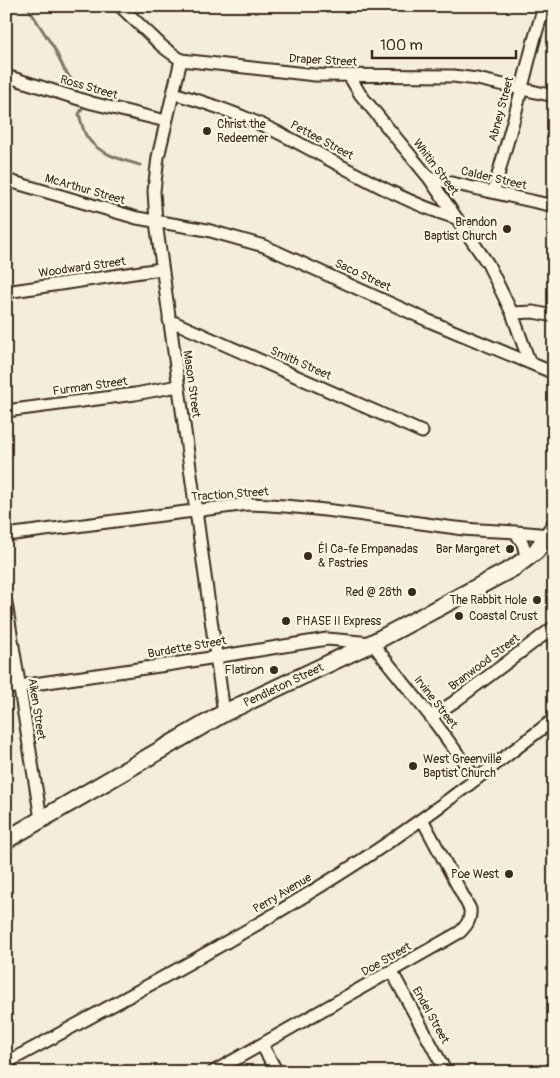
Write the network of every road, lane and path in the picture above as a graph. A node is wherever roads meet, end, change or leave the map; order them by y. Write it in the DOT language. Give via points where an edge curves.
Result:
graph roads {
  1 [pos="120,6"];
  2 [pos="545,6"];
  3 [pos="180,60"];
  4 [pos="6,76"];
  5 [pos="350,77"];
  6 [pos="522,90"];
  7 [pos="173,93"];
  8 [pos="554,96"];
  9 [pos="166,121"];
  10 [pos="428,178"];
  11 [pos="6,180"];
  12 [pos="494,192"];
  13 [pos="554,206"];
  14 [pos="456,218"];
  15 [pos="156,222"];
  16 [pos="162,269"];
  17 [pos="6,292"];
  18 [pos="512,313"];
  19 [pos="554,316"];
  20 [pos="169,320"];
  21 [pos="529,361"];
  22 [pos="554,373"];
  23 [pos="178,386"];
  24 [pos="6,411"];
  25 [pos="422,432"];
  26 [pos="196,510"];
  27 [pos="550,531"];
  28 [pos="516,533"];
  29 [pos="6,535"];
  30 [pos="527,559"];
  31 [pos="6,603"];
  32 [pos="554,627"];
  33 [pos="372,643"];
  34 [pos="215,656"];
  35 [pos="19,686"];
  36 [pos="6,688"];
  37 [pos="224,713"];
  38 [pos="431,717"];
  39 [pos="554,719"];
  40 [pos="476,779"];
  41 [pos="41,819"];
  42 [pos="422,819"];
  43 [pos="6,840"];
  44 [pos="392,972"];
  45 [pos="262,1045"];
  46 [pos="6,1063"];
  47 [pos="213,1072"];
  48 [pos="277,1072"];
  49 [pos="446,1072"];
  1 -- 3 [label="street"];
  2 -- 6 [label="street, Abney Street" via="536,29"];
  3 -- 5 [label="street, Draper Street"];
  3 -- 7 [label="street, Mason Street"];
  4 -- 9 [label="street, Ross Street" via="92,103"];
  5 -- 6 [label="street, Draper Street" via="453,76"];
  5 -- 10 [label="street, Whitin Street"];
  6 -- 8 [label="street, Draper Street"];
  6 -- 12 [label="street, Abney Street"];
  7 -- 9 [label="street, Mason Street"];
  7 -- 14 [label="street, Pettee Street" via="275,131 377,184"];
  9 -- 15 [label="street, Mason Street" via="155,173"];
  10 -- 12 [label="street, Calder Street"];
  10 -- 14 [label="street, Whitin Street"];
  11 -- 15 [label="street, McArthur Street"];
  12 -- 13 [label="street, Calder Street"];
  14 -- 18 [label="street, Whitin Street" via="488,264"];
  15 -- 16 [label="street, Mason Street"];
  15 -- 21 [label="street, Saco Street" via="207,230 264,246 429,321"];
  16 -- 17 [label="street, Woodward Street"];
  16 -- 20 [label="street, Mason Street"];
  18 -- 19 [label="street"];
  18 -- 21 [label="street, Whitin Street"];
  20 -- 23 [label="street, Mason Street"];
  20 -- 25 [label="street, Smith Street"];
  21 -- 22 [label="street, Saco Street"];
  23 -- 24 [label="street, Furman Street"];
  23 -- 26 [label="street, Mason Street"];
  26 -- 28 [label="street, Traction Street" via="248,504 278,505"];
  26 -- 29 [label="street, Traction Street"];
  26 -- 34 [label="street, Mason Street"];
  27 -- 28 [label="street, Traction Street"];
  27 -- 30 [label="main road, Pendleton Street"];
  28 -- 30 [label="street"];
  30 -- 33 [label="main road, Pendleton Street"];
  31 -- 35 [label="street, Aiken Street"];
  32 -- 38 [label="street, Branwood Street"];
  33 -- 34 [label="street, Burdette Street" via="327,639"];
  33 -- 37 [label="main road, Pendleton Street"];
  33 -- 38 [label="street, Irvine Street"];
  34 -- 35 [label="street, Burdette Street"];
  34 -- 37 [label="street, Mason Street"];
  35 -- 36 [label="street, Burdette Street"];
  35 -- 41 [label="street, Aiken Street"];
  37 -- 41 [label="main road, Pendleton Street"];
  38 -- 40 [label="street, Irvine Street"];
  39 -- 40 [label="street, Perry Avenue"];
  40 -- 42 [label="street, Perry Avenue"];
  41 -- 43 [label="main road, Pendleton Street"];
  42 -- 44 [label="street, Doe Street" via="471,916 460,932"];
  42 -- 46 [label="street, Perry Avenue" via="254,926"];
  44 -- 45 [label="street, Doe Street"];
  44 -- 49 [label="street, Endel Street"];
  45 -- 47 [label="street, Doe Street"];
  45 -- 48 [label="street"];
}
